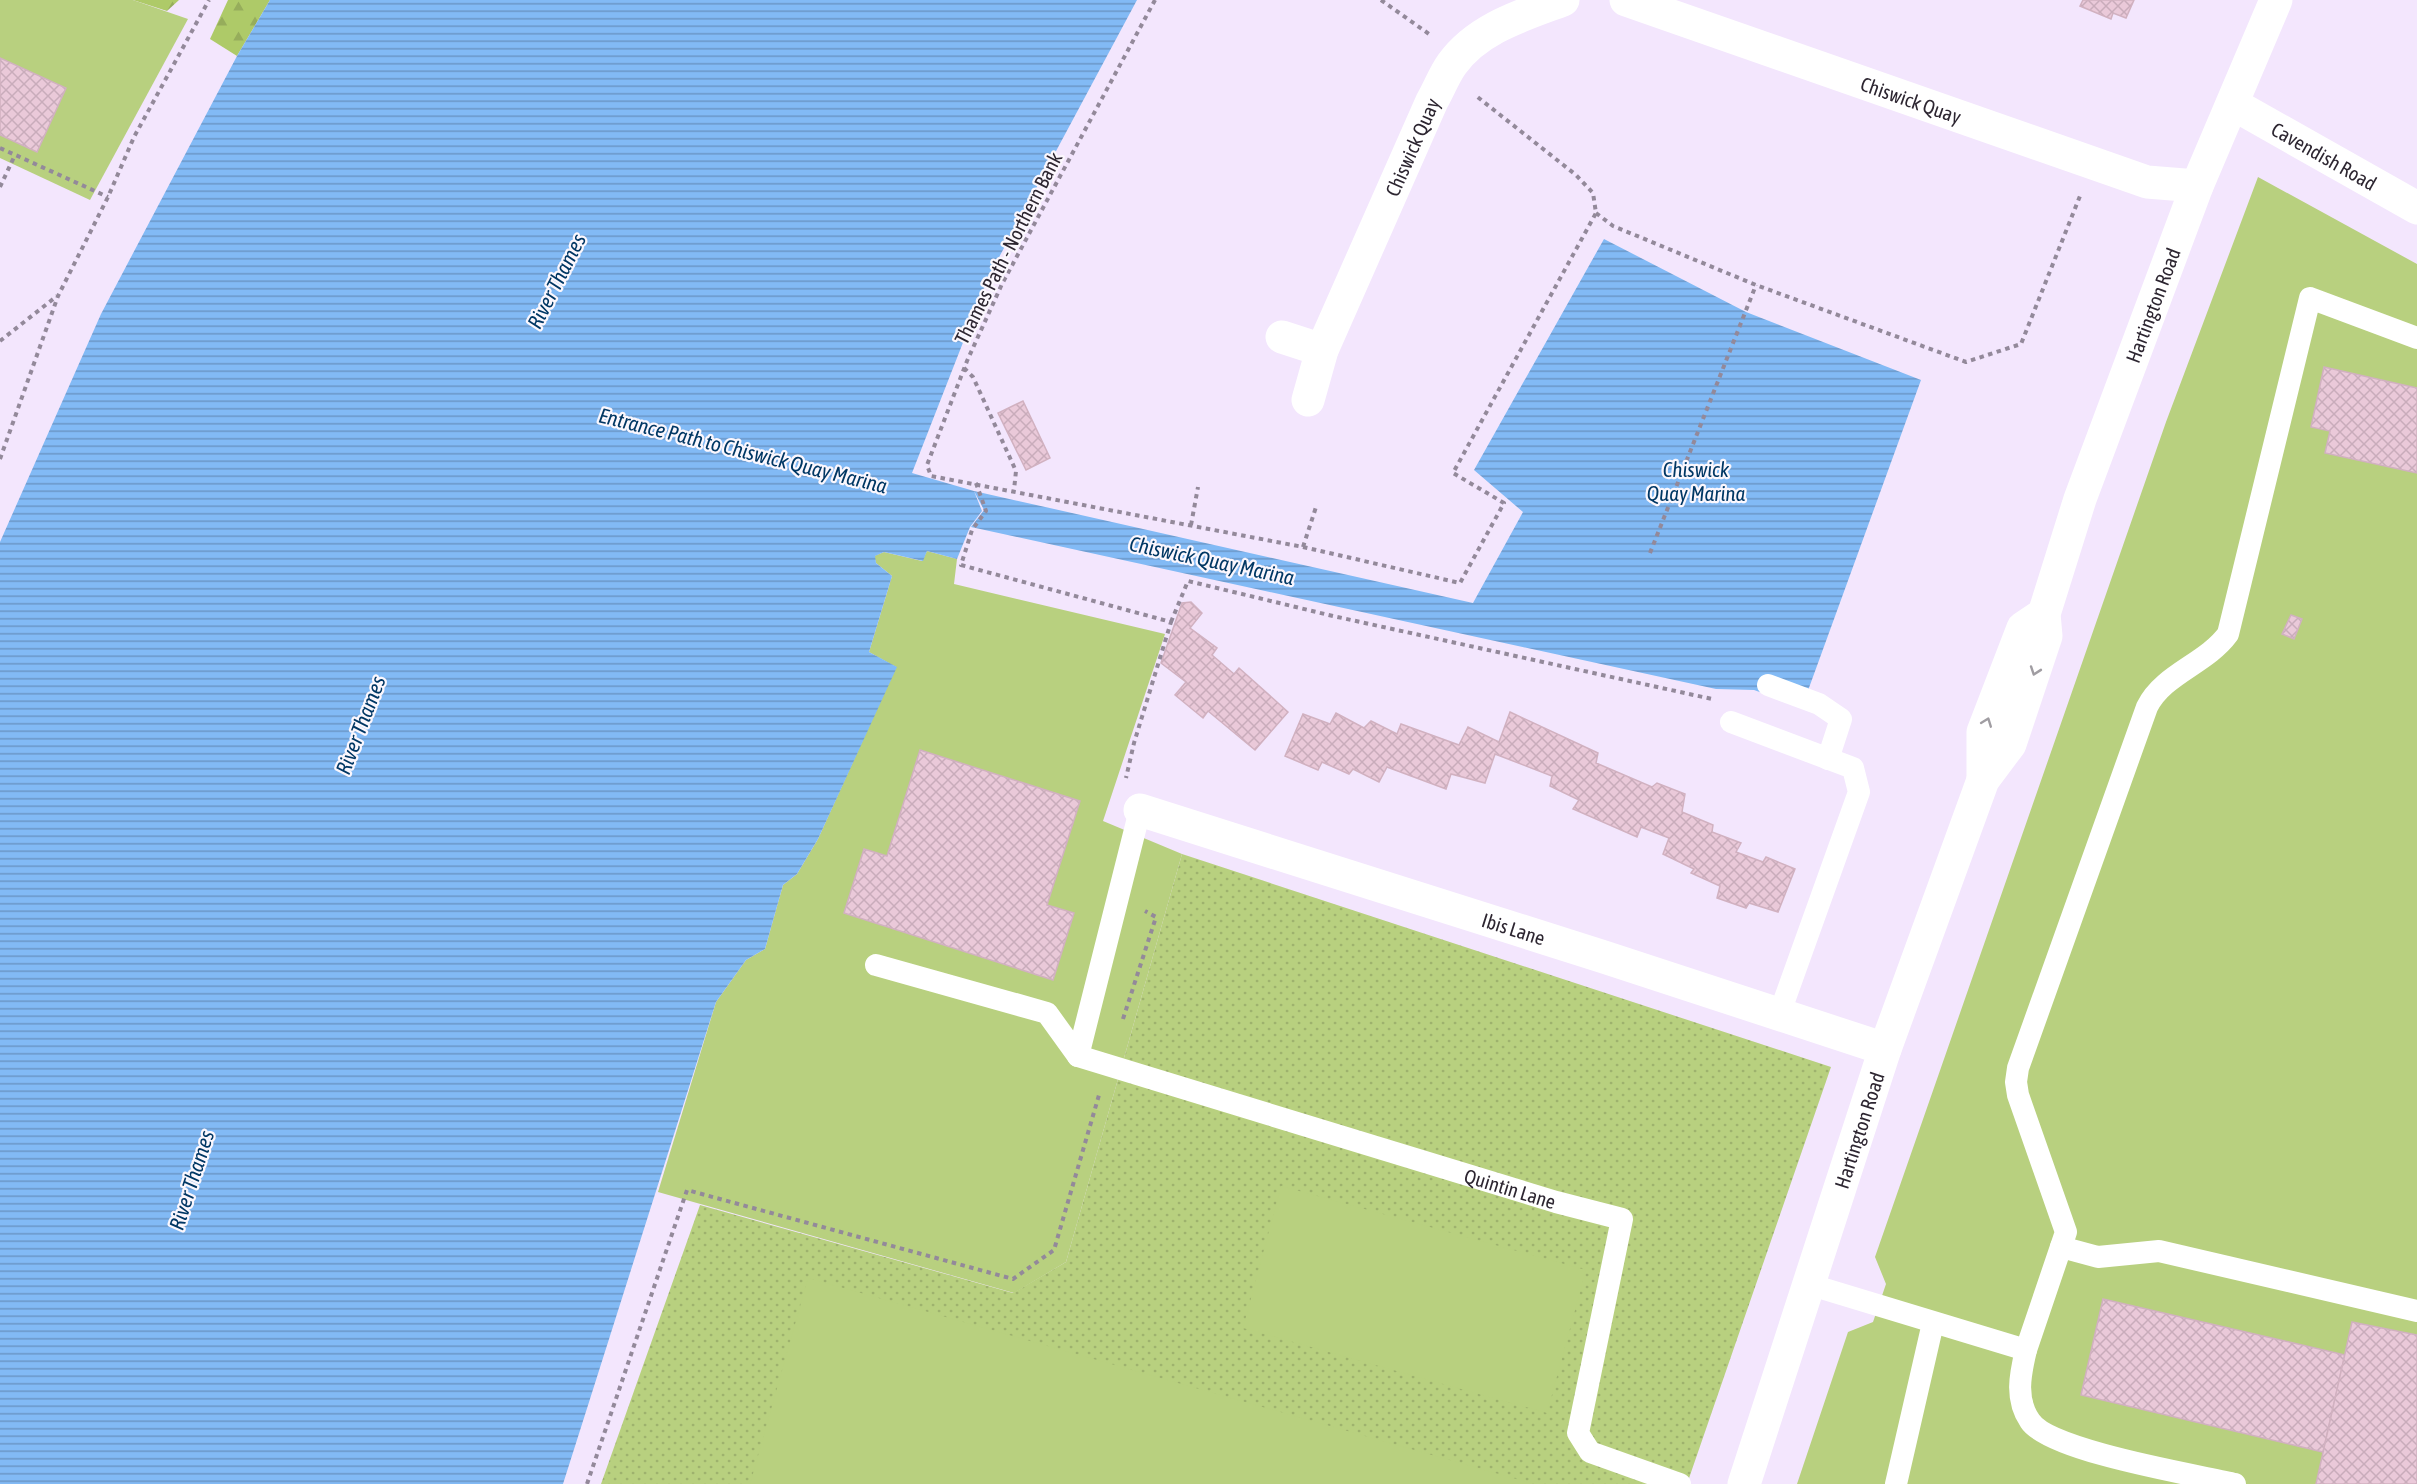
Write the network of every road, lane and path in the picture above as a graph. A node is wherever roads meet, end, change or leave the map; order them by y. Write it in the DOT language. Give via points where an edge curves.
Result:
graph roads {
  1 [pos="209,0"];
  2 [pos="1155,0"];
  3 [pos="1381,0"];
  4 [pos="1563,0"];
  5 [pos="1626,0"];
  6 [pos="2276,0"];
  7 [pos="1452,64"];
  8 [pos="1432,101"];
  9 [pos="2233,104"];
  10 [pos="0,148"];
  11 [pos="15,155"];
  12 [pos="2093,164"];
  13 [pos="2197,186"];
  14 [pos="0,187"];
  15 [pos="108,197"];
  16 [pos="2417,208"];
  17 [pos="1596,213"];
  18 [pos="1756,285"];
  19 [pos="58,296"];
  20 [pos="1282,338"];
  21 [pos="2417,338"];
  22 [pos="0,341"];
  23 [pos="1323,350"];
  24 [pos="964,368"];
  25 [pos="1308,400"];
  26 [pos="0,459"];
  27 [pos="976,483"];
  28 [pos="1198,487"];
  29 [pos="1014,490"];
  30 [pos="1316,507"];
  31 [pos="1191,525"];
  32 [pos="1304,547"];
  33 [pos="1650,553"];
  34 [pos="1171,622"];
  35 [pos="1768,685"];
  36 [pos="1731,722"];
  37 [pos="1828,759"];
  38 [pos="1140,810"];
  39 [pos="1119,894"];
  40 [pos="876,964"];
  41 [pos="1779,1015"];
  42 [pos="1885,1049"];
  43 [pos="1078,1056"];
  44 [pos="1107,1066"];
  45 [pos="2061,1247"];
  46 [pos="1808,1284"];
  47 [pos="2417,1311"];
  48 [pos="1933,1323"];
  49 [pos="2026,1350"];
  50 [pos="587,1484"];
  51 [pos="1680,1484"];
  52 [pos="1744,1484"];
  53 [pos="1896,1484"];
  54 [pos="2235,1484"];
  1 -- 15 [label="path" via="134,136"];
  2 -- 24 [label="path, Thames Path - Northern Bank" via="1002,284"];
  3 -- 7 [label="path" via="1429,34"];
  4 -- 7 [label="street, Chiswick Quay" via="1498,25"];
  5 -- 12 [label="street, Chiswick Quay"];
  6 -- 9 [label="street, Hartington Road"];
  7 -- 8 [label="street, Chiswick Quay"];
  8 -- 17 [label="path" via="1469,90 1576,175 1593,193"];
  8 -- 23 [label="street, Chiswick Quay"];
  9 -- 13 [label="street, Hartington Road"];
  9 -- 16 [label="street, Cavendish Road"];
  10 -- 11 [label="path"];
  11 -- 14 [label="path"];
  11 -- 15 [label="path"];
  12 -- 13 [label="street, Chiswick Quay" via="2147,182"];
  12 -- 18 [label="path" via="2021,344 1966,362"];
  13 -- 42 [label="street, Hartington Road" via="2080,499 2044,614 2046,636 2010,744 1983,780"];
  15 -- 19 [label="path"];
  17 -- 18 [label="path" via="1613,226"];
  17 -- 32 [label="path" via="1453,473 1504,502 1460,583"];
  18 -- 33 [label="path"];
  19 -- 22 [label="path"];
  19 -- 26 [label="path"];
  20 -- 23 [label="street"];
  21 -- 45 [label="lane" via="2310,298 2228,634 2208,656 2161,687 2147,707 2060,945 2016,1082 2063,1218 2066,1232"];
  23 -- 25 [label="street, Chiswick Quay"];
  24 -- 27 [label="path, Thames Path - Northern Bank" via="927,465 931,476"];
  24 -- 29 [label="path" via="973,377 1016,471"];
  27 -- 29 [label="path"];
  27 -- 34 [label="path" via="986,511 972,530 961,566"];
  28 -- 31 [label="path"];
  29 -- 31 [label="path"];
  30 -- 32 [label="path"];
  31 -- 32 [label="path"];
  34 -- 36 [label="path" via="1188,581 1731,703"];
  34 -- 38 [label="path" via="1124,787"];
  35 -- 37 [label="lane" via="1819,704 1841,719"];
  36 -- 37 [label="lane"];
  37 -- 41 [label="lane" via="1853,768 1859,792"];
  38 -- 39 [label="lane"];
  38 -- 41 [label="street, Ibis Lane"];
  39 -- 43 [label="lane"];
  39 -- 44 [label="path" via="1155,917"];
  40 -- 43 [label="lane" via="1047,1013"];
  41 -- 42 [label="street, Ibis Lane"];
  42 -- 46 [label="street, Hartington Road"];
  43 -- 44 [label="lane, Quintin Lane"];
  44 -- 50 [label="path" via="1054,1250 1013,1279 687,1190"];
  44 -- 51 [label="lane, Quintin Lane" via="1622,1219 1578,1433 1590,1452"];
  45 -- 47 [label="lane" via="2098,1257 2158,1251"];
  45 -- 49 [label="lane"];
  46 -- 48 [label="lane"];
  46 -- 52 [label="street, Hartington Road"];
  48 -- 49 [label="lane"];
  48 -- 53 [label="lane"];
  49 -- 54 [label="lane" via="2019,1394 2031,1423 2046,1436"];
}
